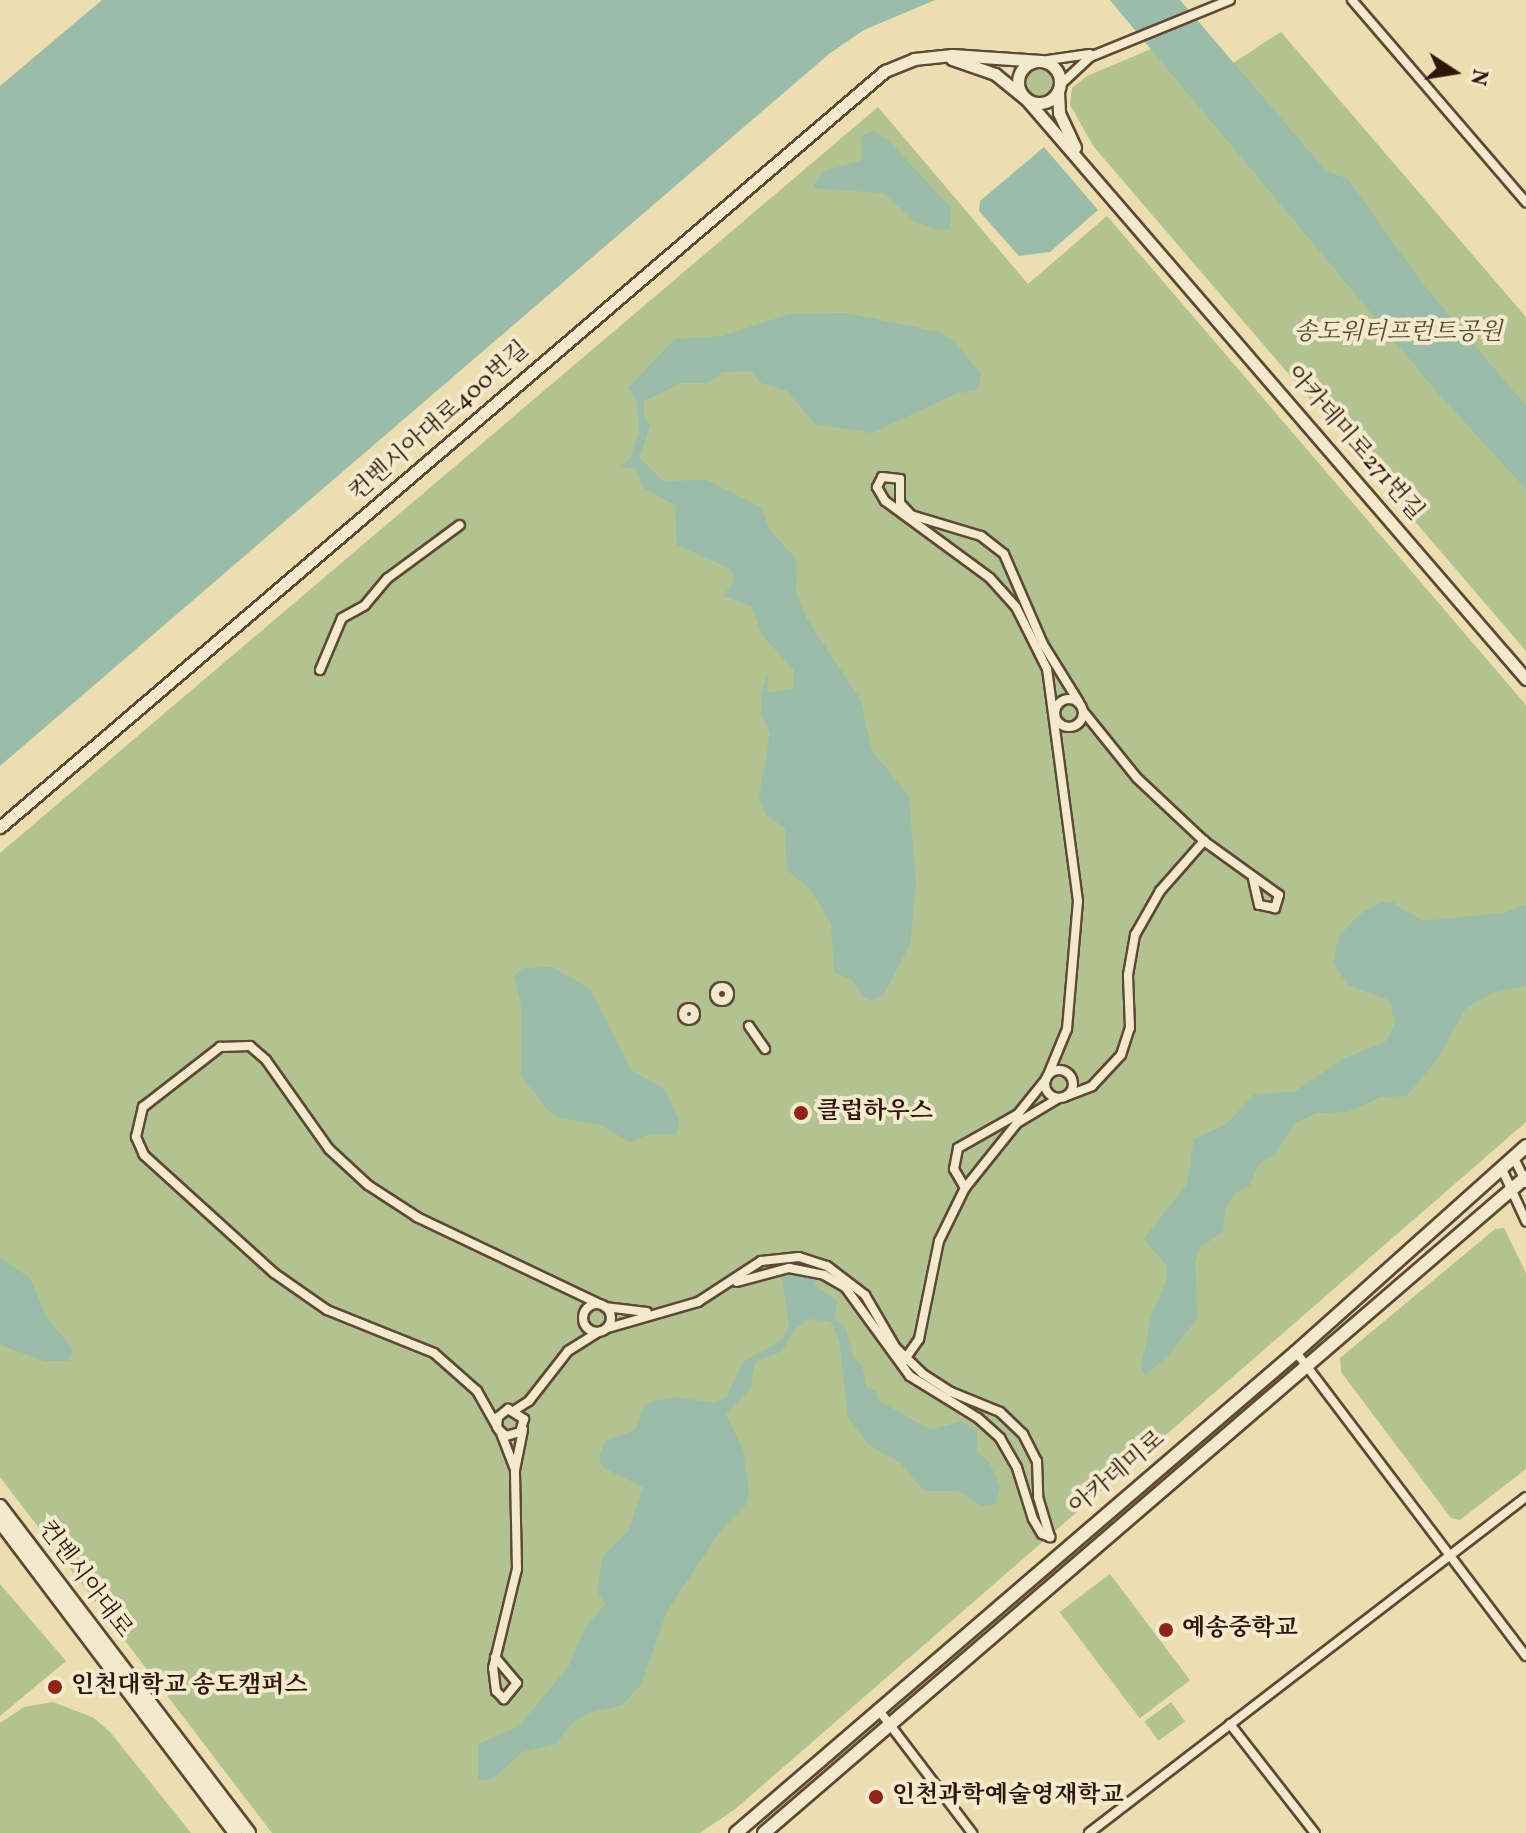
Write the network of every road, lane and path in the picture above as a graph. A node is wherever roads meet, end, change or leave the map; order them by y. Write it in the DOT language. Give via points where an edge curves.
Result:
graph roads {
  1 [pos="1230,0"];
  2 [pos="1352,0"];
  3 [pos="1106,50"];
  4 [pos="939,57"];
  5 [pos="1041,61"];
  6 [pos="1059,87"];
  7 [pos="1026,99"];
  8 [pos="1086,164"];
  9 [pos="1526,202"];
  10 [pos="460,525"];
  11 [pos="320,670"];
  12 [pos="1526,679"];
  13 [pos="1081,707"];
  14 [pos="1055,714"];
  15 [pos="1078,723"];
  16 [pos="1089,723"];
  17 [pos="1066,726"];
  18 [pos="1058,738"];
  19 [pos="0,827"];
  20 [pos="1204,841"];
  21 [pos="1253,879"];
  22 [pos="749,1026"];
  23 [pos="765,1049"];
  24 [pos="1059,1055"];
  25 [pos="1069,1075"];
  26 [pos="1047,1077"];
  27 [pos="1092,1086"];
  28 [pos="1062,1098"];
  29 [pos="1526,1146"];
  30 [pos="1513,1156"];
  31 [pos="1501,1167"];
  32 [pos="1525,1180"];
  33 [pos="965,1188"];
  34 [pos="1511,1190"];
  35 [pos="1526,1221"];
  36 [pos="779,1257"];
  37 [pos="815,1260"];
  38 [pos="777,1269"];
  39 [pos="812,1270"];
  40 [pos="724,1287"];
  41 [pos="578,1297"];
  42 [pos="602,1306"];
  43 [pos="655,1312"];
  44 [pos="585,1313"];
  45 [pos="586,1327"];
  46 [pos="608,1328"];
  47 [pos="599,1332"];
  48 [pos="583,1340"];
  49 [pos="1296,1352"];
  50 [pos="903,1362"];
  51 [pos="1306,1366"];
  52 [pos="534,1395"];
  53 [pos="489,1407"];
  54 [pos="504,1410"];
  55 [pos="515,1410"];
  56 [pos="1015,1424"];
  57 [pos="524,1426"];
  58 [pos="499,1430"];
  59 [pos="1000,1438"];
  60 [pos="1037,1461"];
  61 [pos="1017,1468"];
  62 [pos="515,1470"];
  63 [pos="1526,1497"];
  64 [pos="0,1506"];
  65 [pos="0,1522"];
  66 [pos="1448,1555"];
  67 [pos="1526,1656"];
  68 [pos="495,1657"];
  69 [pos="878,1709"];
  70 [pos="1230,1724"];
  71 [pos="890,1725"];
  72 [pos="235,1833"];
  73 [pos="249,1833"];
  74 [pos="736,1833"];
  75 [pos="764,1833"];
  76 [pos="972,1833"];
  77 [pos="1089,1833"];
  78 [pos="1315,1833"];
  1 -- 3 [label="street"];
  2 -- 9 [label="street"];
  3 -- 5 [label="street"];
  3 -- 6 [label="street" via="1074,67"];
  4 -- 5 [label="street" via="966,54"];
  4 -- 7 [label="street" via="988,70"];
  4 -- 19 [label="street, 컨벤시아대로400번길" via="914,59 885,71 860,91"];
  5 -- 6 [label="street" via="1056,70"];
  5 -- 7 [label="street" via="1028,64 1020,74 1019,87"];
  6 -- 7 [label="street" via="1044,103"];
  6 -- 8 [label="street" via="1059,113"];
  7 -- 8 [label="street"];
  8 -- 12 [label="street, 아카데미로271번길"];
  10 -- 11 [label="street" via="388,578 365,605 342,618"];
  13 -- 14 [label="street" via="1065,699"];
  13 -- 14 [label="street" via="1043,644 1004,554 981,536 911,515 900,503 900,479 882,477 877,487 885,501 990,578 1016,607 1044,659"];
  13 -- 15 [label="street"];
  13 -- 16 [label="street"];
  14 -- 17 [label="street"];
  14 -- 18 [label="street"];
  15 -- 16 [label="street"];
  15 -- 17 [label="street"];
  16 -- 20 [label="street" via="1137,778"];
  17 -- 18 [label="street"];
  18 -- 24 [label="street" via="1078,901 1069,1018"];
  20 -- 21 [label="street"];
  20 -- 27 [label="street" via="1160,891 1138,928 1128,964 1128,1036 1117,1062"];
  22 -- 23 [label="street"];
  24 -- 25 [label="street"];
  24 -- 26 [label="street"];
  25 -- 26 [label="street"];
  25 -- 27 [label="street" via="1079,1086"];
  25 -- 28 [label="street" via="1073,1088"];
  26 -- 28 [label="street" via="1048,1092"];
  26 -- 33 [label="street" via="1018,1114 958,1148 954,1169"];
  27 -- 28 [label="street"];
  28 -- 33 [label="street" via="1017,1123"];
  29 -- 30 [label="main road, 아카데미로"];
  30 -- 31 [label="main road, 아카데미로"];
  30 -- 32 [label="street"];
  31 -- 34 [label="street"];
  31 -- 49 [label="main road, 아카데미로"];
  32 -- 34 [label="main road, 아카데미로"];
  33 -- 50 [label="street" via="939,1241 924,1325"];
  34 -- 35 [label="street"];
  34 -- 51 [label="main road, 아카데미로"];
  36 -- 37 [label="street"];
  36 -- 38 [label="street"];
  36 -- 40 [label="street" via="753,1264"];
  37 -- 39 [label="street"];
  37 -- 50 [label="street" via="857,1286"];
  38 -- 39 [label="street"];
  38 -- 40 [label="street"];
  39 -- 50 [label="street" via="852,1294"];
  40 -- 43 [label="street" via="698,1302"];
  41 -- 42 [label="street"];
  41 -- 44 [label="street"];
  41 -- 53 [label="street" via="401,1208 368,1185 329,1149 266,1060 250,1046 228,1044 213,1051 143,1107 136,1126 144,1155 274,1273 327,1310 434,1353"];
  42 -- 43 [label="street"];
  42 -- 44 [label="street"];
  42 -- 46 [label="street" via="611,1314"];
  43 -- 46 [label="street"];
  44 -- 45 [label="street"];
  45 -- 47 [label="street"];
  45 -- 48 [label="street"];
  46 -- 47 [label="street"];
  47 -- 48 [label="street"];
  48 -- 52 [label="street" via="556,1363"];
  49 -- 51 [label="street"];
  49 -- 69 [label="main road, 아카데미로"];
  50 -- 56 [label="street"];
  50 -- 59 [label="street"];
  51 -- 66 [label="street"];
  51 -- 71 [label="main road, 아카데미로"];
  52 -- 55 [label="street"];
  52 -- 57 [label="street"];
  53 -- 54 [label="street"];
  53 -- 58 [label="street"];
  54 -- 55 [label="street"];
  54 -- 58 [label="street"];
  55 -- 57 [label="street"];
  56 -- 59 [label="street"];
  56 -- 60 [label="street"];
  57 -- 58 [label="street" via="511,1437"];
  57 -- 62 [label="street"];
  58 -- 62 [label="street"];
  59 -- 61 [label="street"];
  60 -- 61 [label="street"];
  60 -- 61 [label="street" via="1038,1497 1050,1537 1033,1519"];
  62 -- 68 [label="street" via="517,1569"];
  63 -- 66 [label="street"];
  64 -- 73 [label="main road, 컨벤시아대로"];
  65 -- 72 [label="main road, 컨벤시아대로"];
  66 -- 67 [label="street"];
  66 -- 70 [label="street"];
  68 -- 68 [label="street" via="494,1687 504,1699 517,1683"];
  69 -- 71 [label="street"];
  69 -- 74 [label="main road, 아카데미로"];
  70 -- 77 [label="street"];
  70 -- 78 [label="street"];
  71 -- 75 [label="main road, 아카데미로"];
  71 -- 76 [label="street"];
}
